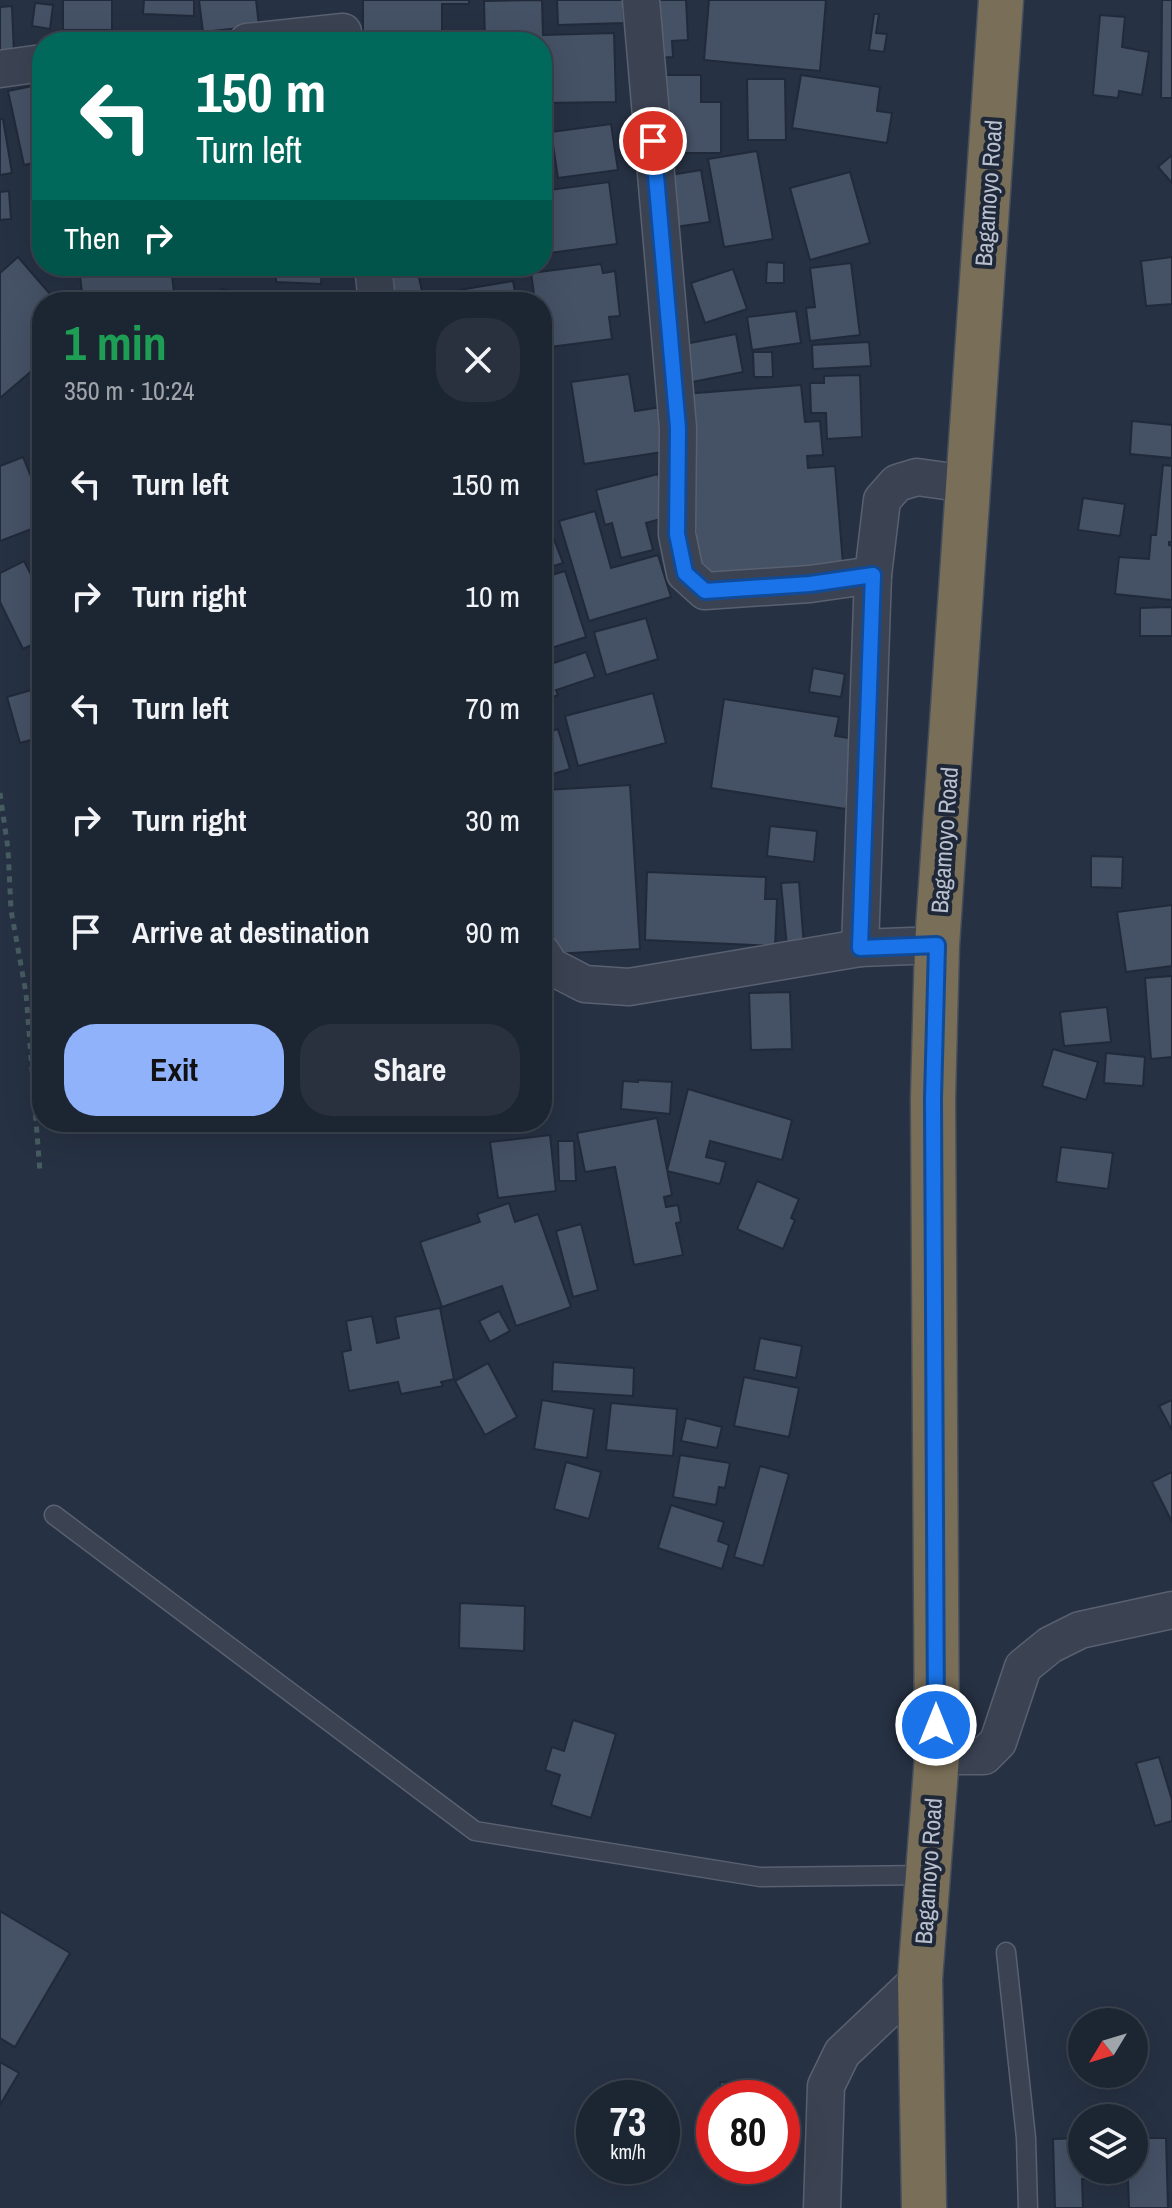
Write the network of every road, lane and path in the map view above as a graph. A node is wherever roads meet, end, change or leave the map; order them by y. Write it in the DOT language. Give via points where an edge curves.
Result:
graph roads {
  1 [pos="641,0"];
  2 [pos="1001,0"];
  3 [pos="342,25"];
  4 [pos="303,32"];
  5 [pos="32,64"];
  6 [pos="0,69"];
  7 [pos="967,484"];
  8 [pos="873,575"];
  9 [pos="0,793"];
  10 [pos="937,945"];
  11 [pos="860,948"];
  12 [pos="552,967"];
  13 [pos="32,1070"];
  14 [pos="37,1132"];
  15 [pos="40,1172"];
  16 [pos="54,1515"];
  17 [pos="1172,1610"];
  18 [pos="937,1756"];
  19 [pos="928,1875"];
  20 [pos="1006,1952"];
  21 [pos="920,1979"];
  22 [pos="822,2208"];
  23 [pos="924,2208"];
  24 [pos="1028,2208"];
  1 -- 8 [label="street" via="678,428 677,534 685,573 705,591"];
  2 -- 7 [label="highway, Bagamoyo Road"];
  3 -- 4 [label="street"];
  5 -- 6 [label="street"];
  7 -- 8 [label="street" via="917,477 897,483 882,500"];
  7 -- 10 [label="highway, Bagamoyo Road"];
  8 -- 11 [label="street"];
  9 -- 13 [label="path"];
  10 -- 11 [label="street"];
  10 -- 18 [label="highway, Bagamoyo Road"];
  11 -- 12 [label="street" via="629,987 585,984"];
  14 -- 15 [label="path"];
  16 -- 19 [label="lane" via="475,1831 760,1877"];
  17 -- 18 [label="street" via="1080,1630 1050,1645 1023,1667 998,1742 984,1756"];
  18 -- 19 [label="highway, Bagamoyo Road"];
  19 -- 21 [label="highway, Bagamoyo Road"];
  20 -- 24 [label="lane" via="1026,2138"];
  21 -- 22 [label="street" via="842,2053 826,2086"];
  21 -- 23 [label="highway, Bagamoyo Road"];
}
